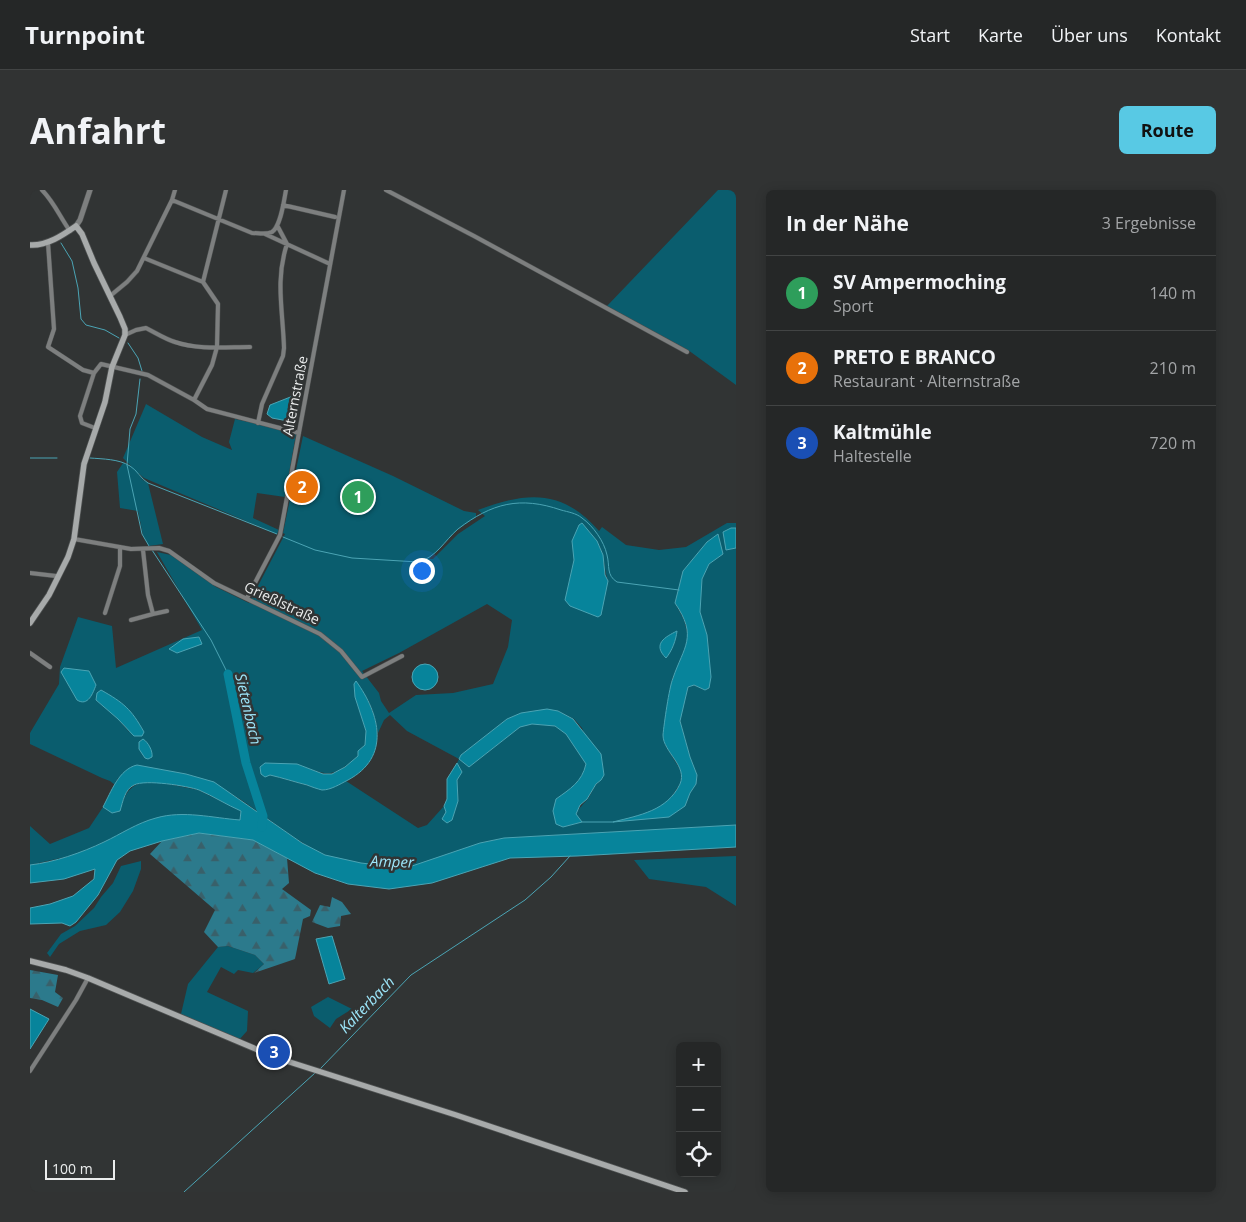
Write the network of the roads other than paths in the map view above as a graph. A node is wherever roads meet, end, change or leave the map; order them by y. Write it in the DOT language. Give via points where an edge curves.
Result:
graph roads {
  1 [pos="42,190"];
  2 [pos="90,190"];
  3 [pos="174,190"];
  4 [pos="226,190"];
  5 [pos="286,190"];
  6 [pos="344,190"];
  7 [pos="386,190"];
  8 [pos="172,200"];
  9 [pos="283,205"];
  10 [pos="335,217"];
  11 [pos="219,220"];
  12 [pos="76,226"];
  13 [pos="278,227"];
  14 [pos="70,231"];
  15 [pos="265,234"];
  16 [pos="48,243"];
  17 [pos="287,244"];
  18 [pos="30,245"];
  19 [pos="144,258"];
  20 [pos="330,264"];
  21 [pos="203,282"];
  22 [pos="110,296"];
  23 [pos="125,335"];
  24 [pos="217,347"];
  25 [pos="250,347"];
  26 [pos="687,352"];
  27 [pos="112,367"];
  28 [pos="94,373"];
  29 [pos="194,400"];
  30 [pos="258,422"];
  31 [pos="95,428"];
  32 [pos="299,433"];
  33 [pos="74,539"];
  34 [pos="120,547"];
  35 [pos="143,550"];
  36 [pos="30,573"];
  37 [pos="58,578"];
  38 [pos="247,598"];
  39 [pos="167,611"];
  40 [pos="104,612"];
  41 [pos="153,614"];
  42 [pos="131,620"];
  43 [pos="30,623"];
  44 [pos="30,653"];
  45 [pos="402,656"];
  46 [pos="50,667"];
  47 [pos="30,961"];
  48 [pos="88,978"];
  49 [pos="30,1072"];
  50 [pos="685,1192"];
  1 -- 14 [label="street"];
  2 -- 12 [label="street"];
  3 -- 8 [label="street"];
  4 -- 11 [label="street"];
  5 -- 9 [label="street"];
  6 -- 20 [label="street, Alternstraße"];
  7 -- 26 [label="street"];
  8 -- 11 [label="street"];
  8 -- 19 [label="street"];
  9 -- 10 [label="street"];
  9 -- 13 [label="street"];
  11 -- 15 [label="street" via="252,233"];
  11 -- 21 [label="street"];
  12 -- 14 [label="main road"];
  12 -- 22 [label="main road"];
  13 -- 15 [label="street"];
  13 -- 17 [label="street"];
  14 -- 16 [label="main road"];
  15 -- 17 [label="street"];
  16 -- 18 [label="main road"];
  16 -- 28 [label="street" via="54,329 48,347 83,370"];
  17 -- 20 [label="street"];
  17 -- 30 [label="street" via="279,293 283,356 262,404"];
  19 -- 21 [label="street"];
  19 -- 22 [label="street" via="127,282"];
  20 -- 32 [label="street, Alternstraße"];
  21 -- 24 [label="street" via="218,304"];
  22 -- 23 [label="main road"];
  23 -- 24 [label="street" via="146,328 185,345"];
  23 -- 27 [label="main road"];
  24 -- 25 [label="street"];
  24 -- 29 [label="street" via="212,365"];
  27 -- 28 [label="street" via="101,364"];
  27 -- 29 [label="street" via="148,375"];
  27 -- 31 [label="main road" via="106,402"];
  28 -- 31 [label="street" via="80,419"];
  29 -- 30 [label="street" via="208,409"];
  30 -- 32 [label="street"];
  31 -- 33 [label="main road" via="81,475"];
  32 -- 38 [label="street, Alternstraße" via="280,535"];
  33 -- 34 [label="street, Grießlstraße"];
  33 -- 37 [label="main road"];
  34 -- 35 [label="street, Grießlstraße"];
  34 -- 40 [label="street" via="120,566"];
  35 -- 38 [label="street, Grießlstraße" via="158,548 170,551 214,583"];
  35 -- 41 [label="street"];
  36 -- 37 [label="street"];
  37 -- 43 [label="main road"];
  38 -- 45 [label="street, Grießlstraße" via="326,638 362,676"];
  39 -- 41 [label="street"];
  41 -- 42 [label="street"];
  44 -- 46 [label="street"];
  47 -- 48 [label="main road"];
  48 -- 49 [label="street"];
  48 -- 50 [label="main road" via="234,1041 306,1068"];
}
